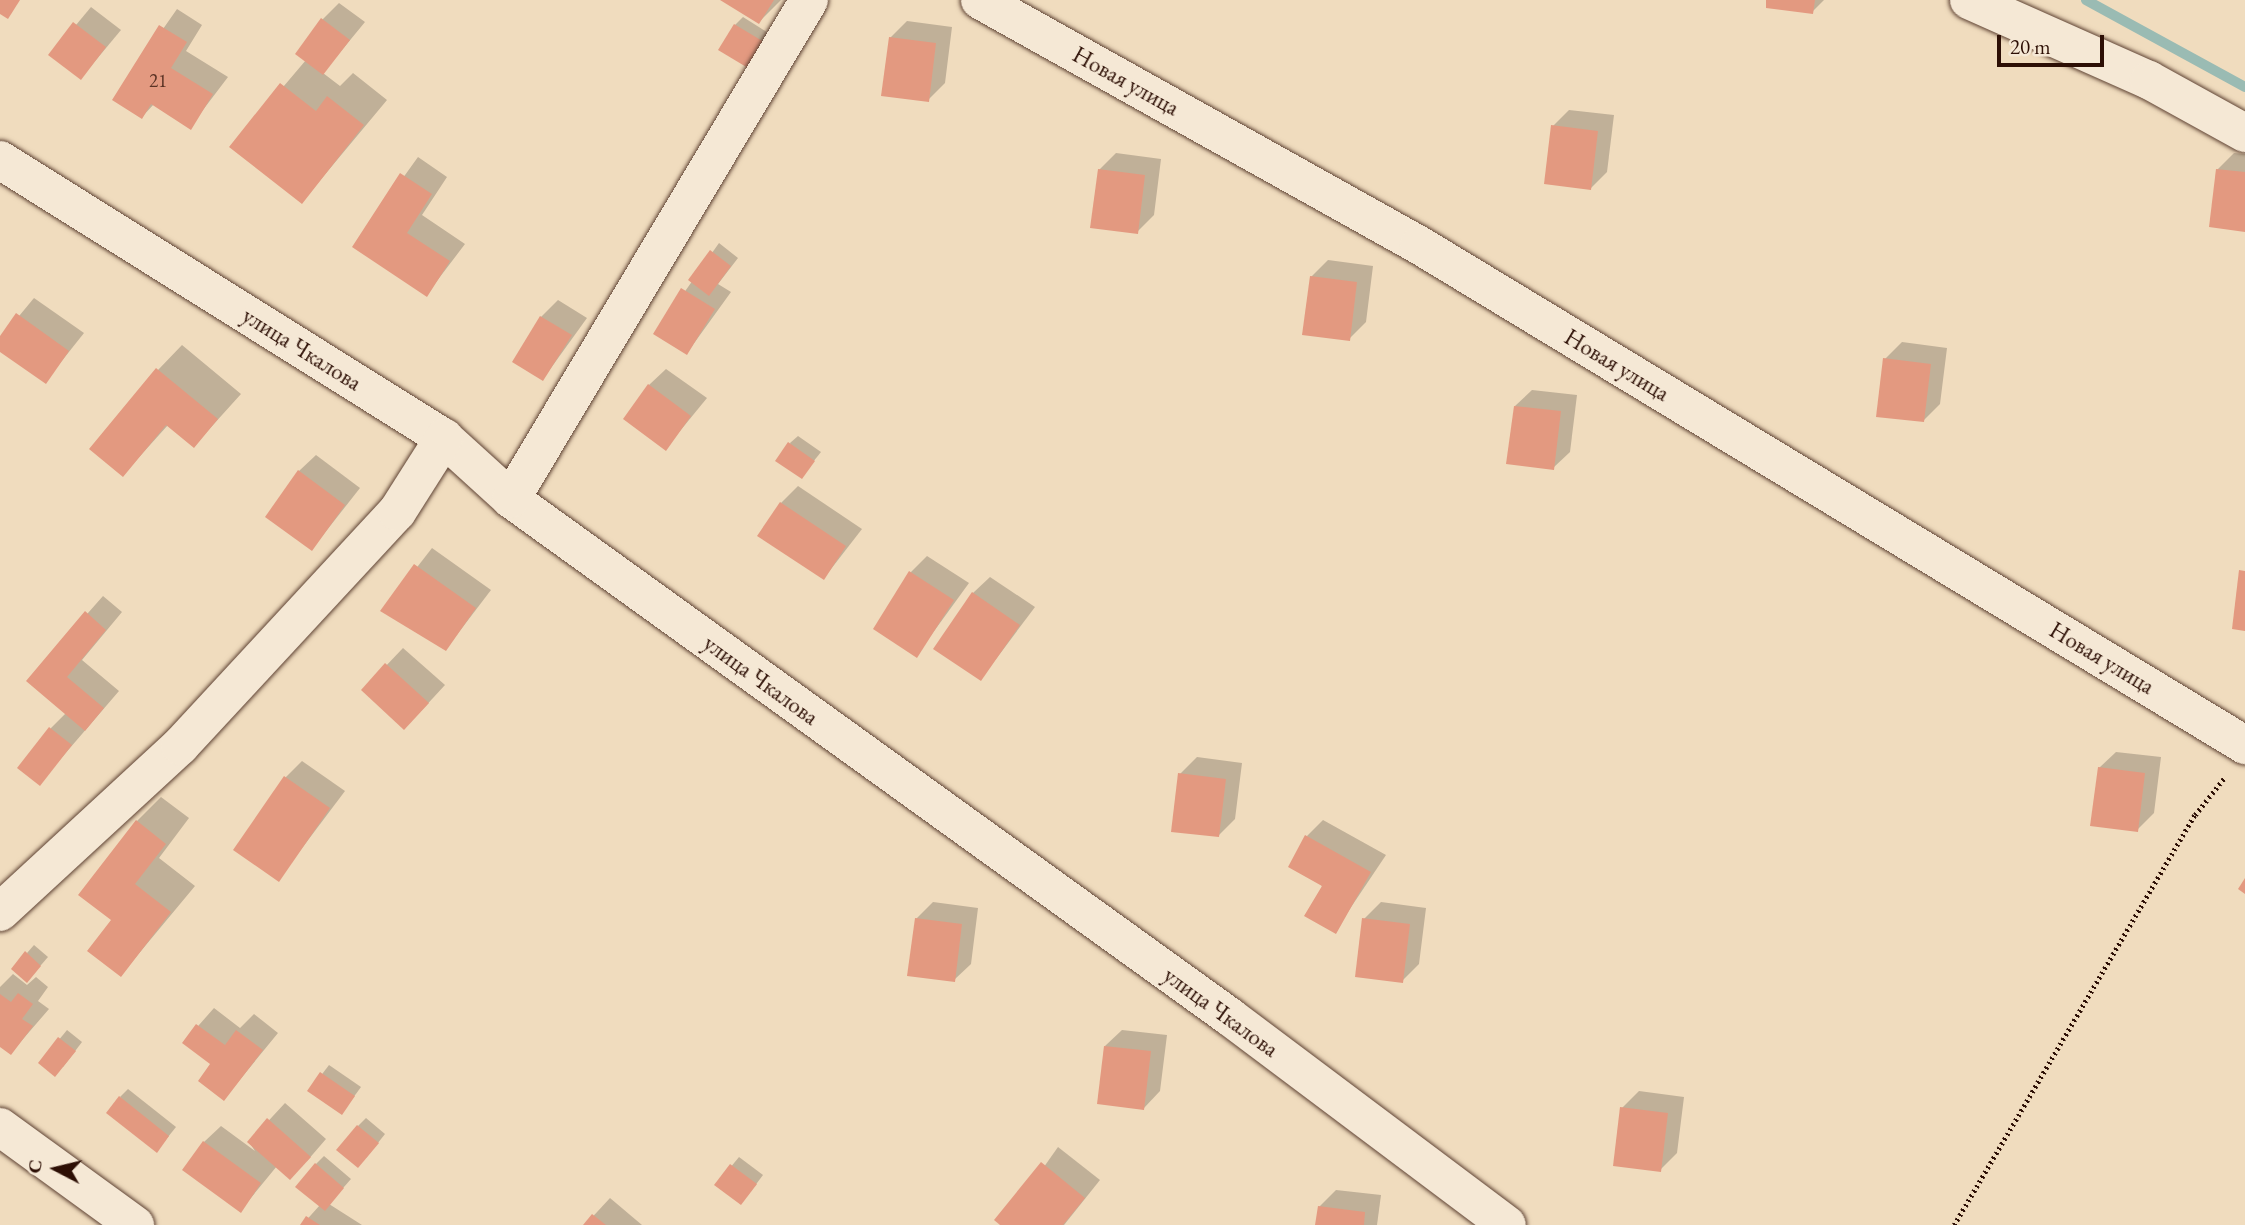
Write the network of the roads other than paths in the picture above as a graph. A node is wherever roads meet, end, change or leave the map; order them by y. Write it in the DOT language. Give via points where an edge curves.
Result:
graph roads {
  1 [pos="808,0"];
  2 [pos="980,0"];
  3 [pos="1969,0"];
  4 [pos="2245,134"];
  5 [pos="0,160"];
  6 [pos="444,438"];
  7 [pos="511,499"];
  8 [pos="2237,758"];
  9 [pos="0,912"];
  10 [pos="0,1127"];
  11 [pos="135,1225"];
  12 [pos="1507,1225"];
  1 -- 7 [label="street"];
  2 -- 8 [label="street, Новая улица" via="1419,245"];
  3 -- 4 [label="street" via="2149,80"];
  5 -- 6 [label="street, улица Чкалова"];
  6 -- 7 [label="street, улица Чкалова"];
  6 -- 9 [label="street" via="397,512 189,736"];
  7 -- 12 [label="street, улица Чкалова" via="1230,1017"];
  10 -- 11 [label="street"];
}
